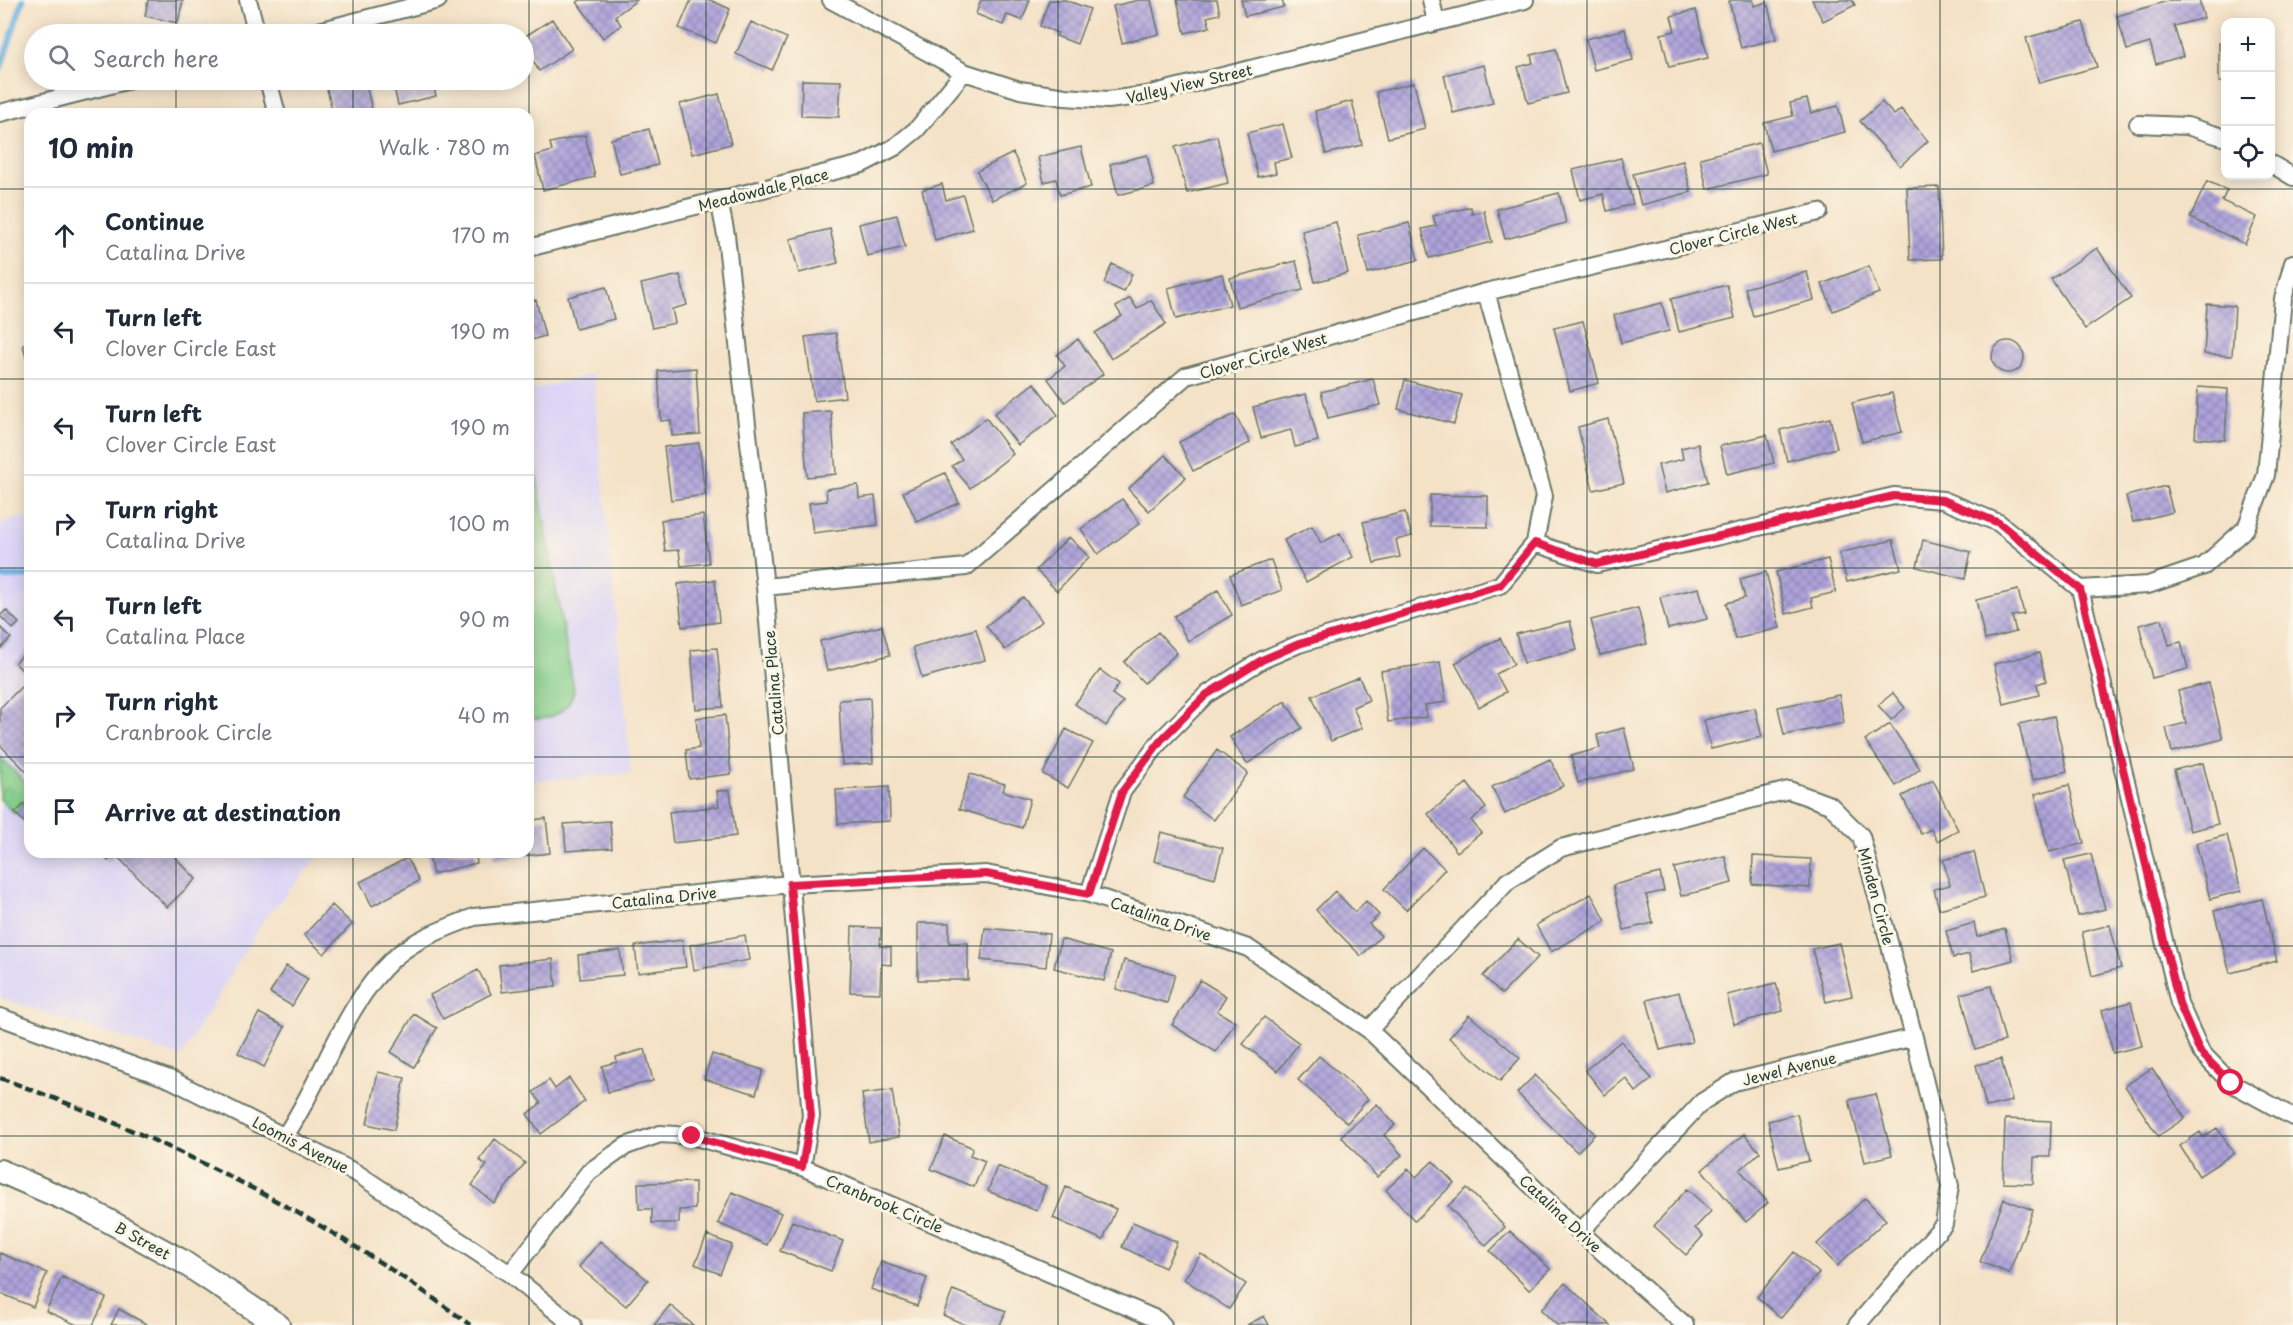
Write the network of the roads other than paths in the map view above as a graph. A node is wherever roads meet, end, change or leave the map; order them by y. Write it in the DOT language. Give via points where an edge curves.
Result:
graph roads {
  1 [pos="248,0"];
  2 [pos="438,0"];
  3 [pos="831,0"];
  4 [pos="1431,0"];
  5 [pos="1525,0"];
  6 [pos="1436,22"];
  7 [pos="254,24"];
  8 [pos="346,24"];
  9 [pos="964,72"];
  10 [pos="91,90"];
  11 [pos="271,90"];
  12 [pos="275,108"];
  13 [pos="0,113"];
  14 [pos="2138,124"];
  15 [pos="2221,136"];
  16 [pos="2275,166"];
  17 [pos="2293,177"];
  18 [pos="719,200"];
  19 [pos="1819,212"];
  20 [pos="534,246"];
  21 [pos="2293,263"];
  22 [pos="1486,292"];
  23 [pos="1535,543"];
  24 [pos="765,588"];
  25 [pos="2080,589"];
  26 [pos="790,884"];
  27 [pos="1089,894"];
  28 [pos="0,1017"];
  29 [pos="1369,1030"];
  30 [pos="1914,1037"];
  31 [pos="2293,1117"];
  32 [pos="285,1136"];
  33 [pos="802,1167"];
  34 [pos="0,1171"];
  35 [pos="1580,1232"];
  36 [pos="510,1274"];
  37 [pos="278,1325"];
  38 [pos="573,1325"];
  39 [pos="1163,1325"];
  40 [pos="1685,1325"];
  41 [pos="1857,1325"];
  1 -- 7 [label="street"];
  2 -- 8 [label="street"];
  3 -- 9 [label="street, Valley View Street"];
  4 -- 6 [label="street"];
  5 -- 6 [label="street, Valley View Street"];
  6 -- 9 [label="street, Valley View Street" via="1148,95 1108,100 1020,90"];
  9 -- 18 [label="street, Meadowdale Place" via="917,129 895,147 862,164"];
  10 -- 13 [label="street"];
  11 -- 12 [label="street"];
  14 -- 15 [label="street" via="2187,126"];
  16 -- 17 [label="street"];
  18 -- 20 [label="street, Meadowdale Place"];
  18 -- 24 [label="street, Catalina Place"];
  19 -- 22 [label="street, Clover Circle West"];
  21 -- 25 [label="street" via="2283,299 2266,475 2246,528 2204,566 2148,585"];
  22 -- 23 [label="street" via="1544,496"];
  22 -- 24 [label="street, Clover Circle West" via="1186,376 966,567"];
  23 -- 25 [label="street" via="1597,564 1894,496 1943,500 1999,523"];
  23 -- 27 [label="street" via="1500,585 1299,644 1262,660 1206,695 1161,740 1122,792"];
  24 -- 26 [label="street, Catalina Place"];
  25 -- 31 [label="street" via="2179,1003 2200,1052 2231,1083"];
  26 -- 27 [label="street, Catalina Drive" via="986,874"];
  26 -- 32 [label="street, Catalina Drive" via="474,917 431,933 394,958 364,993"];
  26 -- 33 [label="street, Catalina Place" via="811,1116"];
  27 -- 29 [label="street, Catalina Drive" via="1248,948"];
  28 -- 32 [label="street, Loomis Avenue" via="172,1080"];
  29 -- 30 [label="street, Minden Circle" via="1508,881 1561,848 1789,790 1830,805 1861,836"];
  29 -- 35 [label="street, Catalina Drive"];
  30 -- 35 [label="street, Jewel Avenue" via="1734,1082 1702,1102"];
  30 -- 41 [label="street, Minden Circle" via="1950,1186 1944,1224"];
  32 -- 36 [label="street, Loomis Avenue" via="358,1174"];
  33 -- 36 [label="street, Cranbrook Circle" via="692,1136 660,1134 626,1146 589,1172"];
  33 -- 39 [label="street, Cranbrook Circle"];
  34 -- 37 [label="main road, B Street" via="83,1207 170,1255"];
  35 -- 40 [label="street, Catalina Drive"];
  36 -- 38 [label="street, Loomis Avenue"];
}
